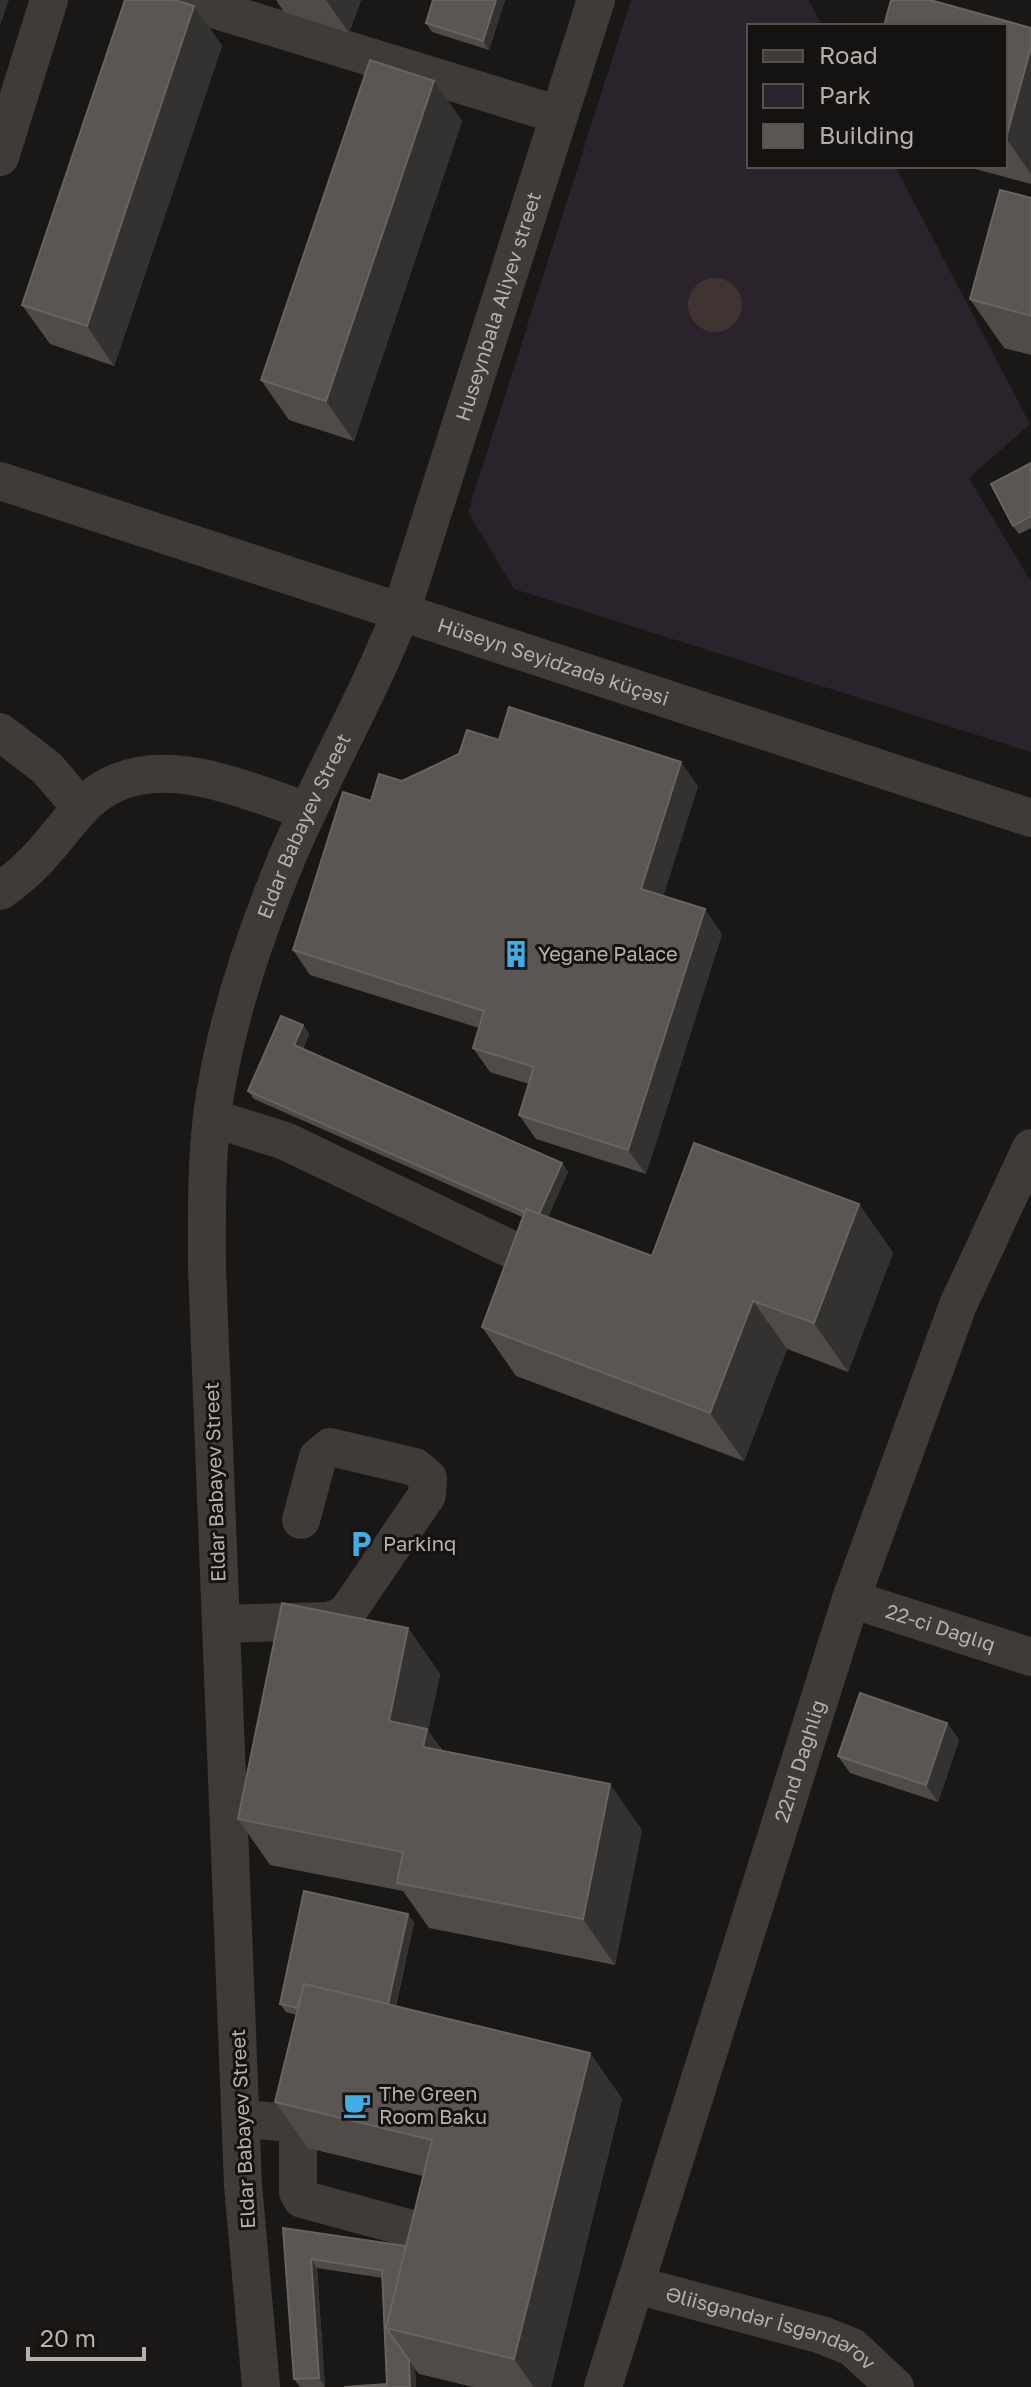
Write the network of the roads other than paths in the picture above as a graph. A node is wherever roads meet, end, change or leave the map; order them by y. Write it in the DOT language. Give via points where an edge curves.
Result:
graph roads {
  1 [pos="49,0"];
  2 [pos="184,0"];
  3 [pos="596,0"];
  4 [pos="559,115"];
  5 [pos="0,157"];
  6 [pos="0,472"];
  7 [pos="0,481"];
  8 [pos="0,494"];
  9 [pos="74,507"];
  10 [pos="401,612"];
  11 [pos="0,732"];
  12 [pos="81,808"];
  13 [pos="308,811"];
  14 [pos="1031,818"];
  15 [pos="0,891"];
  16 [pos="212,1118"];
  17 [pos="1031,1148"];
  18 [pos="544,1265"];
  19 [pos="301,1520"];
  20 [pos="851,1599"];
  21 [pos="221,1624"];
  22 [pos="1031,1657"];
  23 [pos="242,2119"];
  24 [pos="405,2227"];
  25 [pos="636,2285"];
  26 [pos="261,2387"];
  27 [pos="603,2387"];
  28 [pos="895,2387"];
  1 -- 5 [label="street"];
  2 -- 4 [label="street"];
  3 -- 4 [label="street, Huseynbala Aliyev street"];
  4 -- 10 [label="street, Huseynbala Aliyev street"];
  6 -- 9 [label="street"];
  7 -- 9 [label="street"];
  8 -- 9 [label="street"];
  9 -- 10 [label="street, Hüseyn Seyidzadə küçəsi"];
  10 -- 13 [label="street, Eldar Babayev Street"];
  10 -- 14 [label="street, Hüseyn Seyidzadə küçəsi"];
  11 -- 12 [label="street" via="47,768"];
  12 -- 13 [label="street" via="109,785 166,772 200,776"];
  12 -- 15 [label="street" via="30,871"];
  13 -- 16 [label="street, Eldar Babayev Street" via="259,933 232,1019"];
  16 -- 18 [label="street" via="285,1141"];
  16 -- 21 [label="street, Eldar Babayev Street" via="207,1268"];
  17 -- 20 [label="street, 22nd Daghlig" via="952,1318"];
  19 -- 21 [label="street" via="318,1457 330,1447 415,1467 428,1478 427,1495 346,1614 330,1621"];
  20 -- 22 [label="street, 22-ci Dağlıq"];
  20 -- 25 [label="street, 22nd Daghlig"];
  21 -- 23 [label="street, Eldar Babayev Street"];
  23 -- 24 [label="street" via="298,2127 302,2199"];
  23 -- 26 [label="street, Eldar Babayev Street"];
  25 -- 27 [label="street, 22nd Daghlig"];
  25 -- 28 [label="street, Əliisgəndər İsgəndərov" via="822,2335 852,2347"];
}
